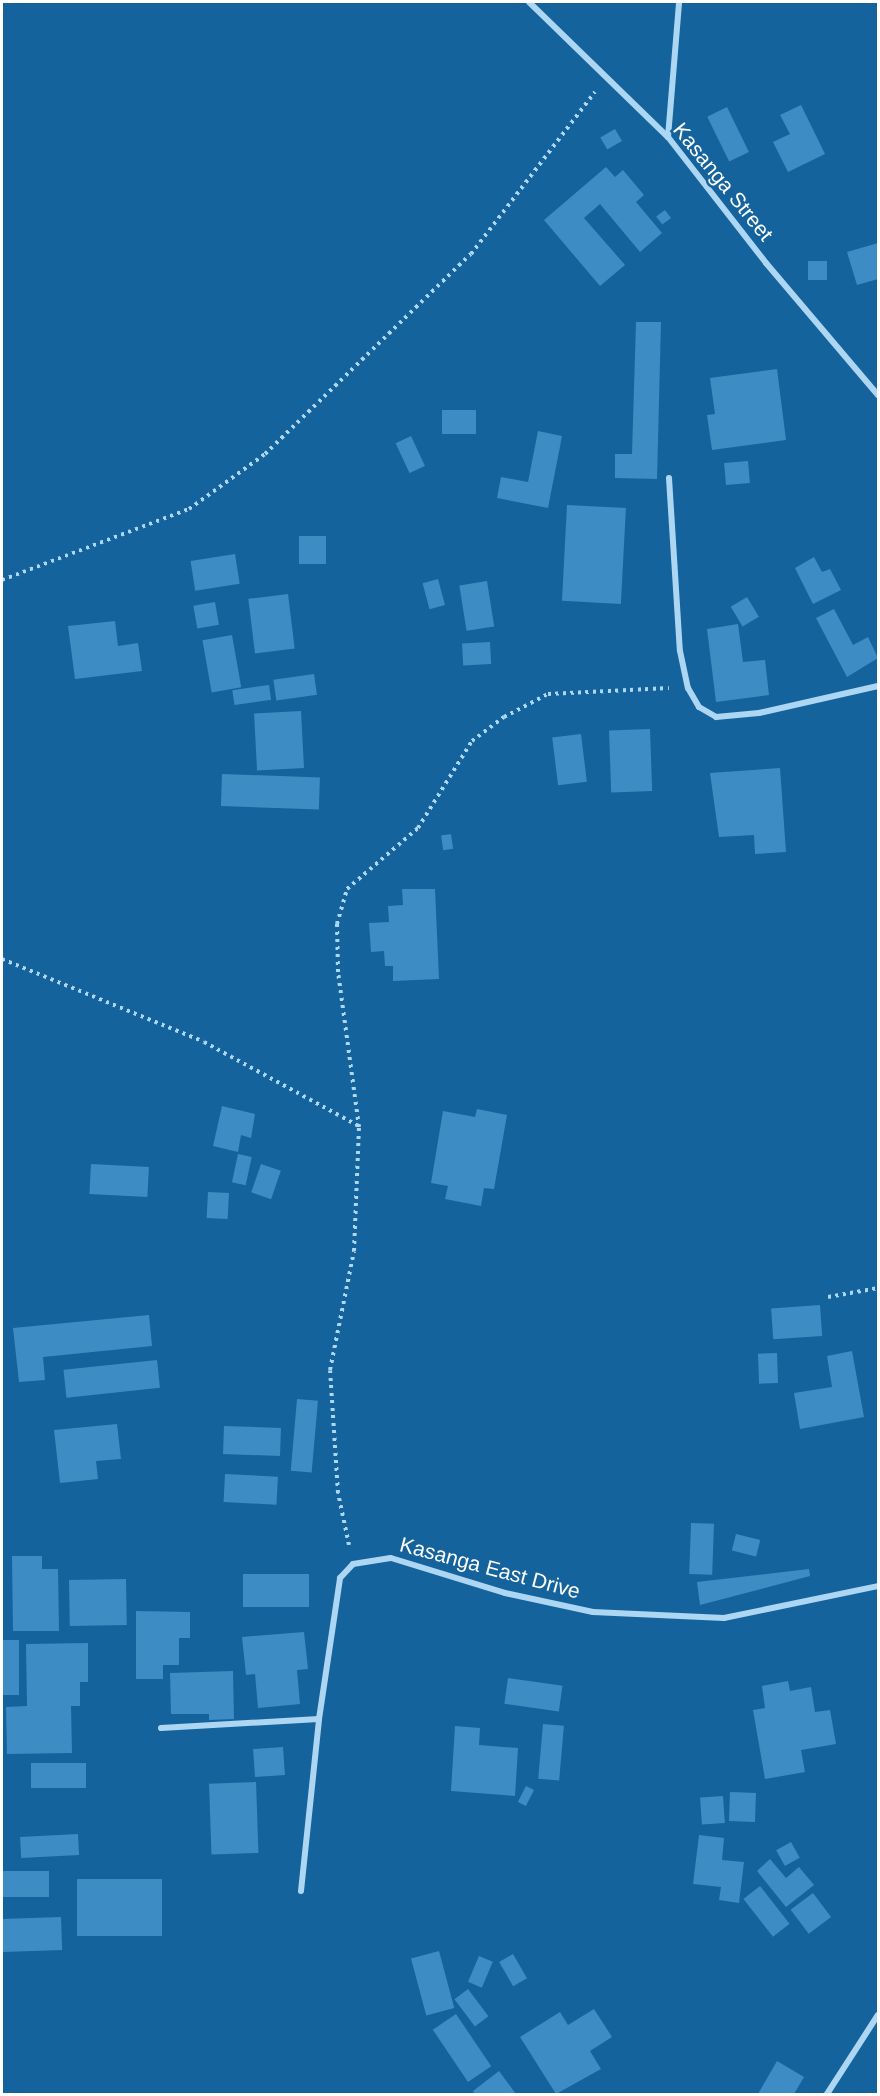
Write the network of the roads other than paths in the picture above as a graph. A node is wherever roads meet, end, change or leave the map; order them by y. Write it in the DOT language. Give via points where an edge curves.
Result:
graph roads {
  1 [pos="529,2"];
  2 [pos="679,2"];
  3 [pos="668,137"];
  4 [pos="879,395"];
  5 [pos="669,478"];
  6 [pos="879,686"];
  7 [pos="879,1586"];
  8 [pos="319,1719"];
  9 [pos="161,1728"];
  10 [pos="301,1892"];
  11 [pos="879,2015"];
  12 [pos="826,2094"];
  1 -- 3 [label="street, Kasanga Street"];
  2 -- 3 [label="street"];
  3 -- 4 [label="street, Kasanga Street" via="766,263"];
  5 -- 6 [label="street" via="674,580 688,688 699,707 717,717 759,713"];
  7 -- 8 [label="street, Kasanga East Drive" via="724,1618 593,1612 506,1593 391,1558 353,1564 340,1578"];
  8 -- 9 [label="street"];
  8 -- 10 [label="street"];
  11 -- 12 [label="street"];
}
